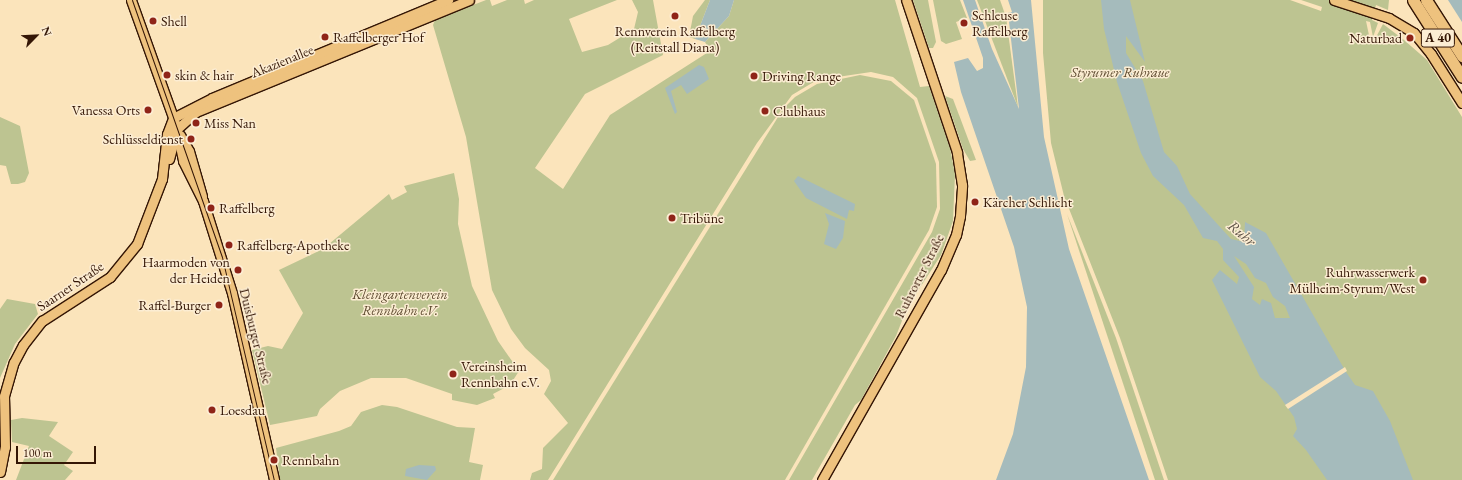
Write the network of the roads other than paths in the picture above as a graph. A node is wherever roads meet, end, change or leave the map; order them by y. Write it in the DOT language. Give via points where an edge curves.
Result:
graph roads {
  1 [pos="131,0"];
  2 [pos="448,0"];
  3 [pos="469,0"];
  4 [pos="906,0"];
  5 [pos="1334,0"];
  6 [pos="1412,0"];
  7 [pos="1426,0"];
  8 [pos="1462,56"];
  9 [pos="1462,77"];
  10 [pos="1462,103"];
  11 [pos="173,118"];
  12 [pos="177,129"];
  13 [pos="183,161"];
  14 [pos="165,170"];
  15 [pos="203,201"];
  16 [pos="0,472"];
  17 [pos="274,480"];
  18 [pos="822,480"];
  1 -- 11 [label="main road, Duisburger Straße"];
  2 -- 11 [label="main road, Akazienallee" via="212,98"];
  3 -- 12 [label="main road, Akazienallee" via="196,112"];
  4 -- 18 [label="main road, Ruhrorter Straße" via="957,152 962,185 960,216 956,235 941,270"];
  5 -- 10 [label="main road" via="1400,23 1424,43"];
  6 -- 9 [label="highway, A 40"];
  7 -- 8 [label="highway, A 40"];
  11 -- 12 [label="main road, Duisburger Straße"];
  11 -- 14 [label="main road, Saarner Straße" via="167,134"];
  12 -- 13 [label="main road, Duisburger Straße"];
  12 -- 14 [label="main road, Saarner Straße"];
  12 -- 15 [label="main road, Duisburger Straße" via="189,151"];
  13 -- 14 [label="main road"];
  13 -- 15 [label="main road, Duisburger Straße"];
  14 -- 16 [label="main road, Saarner Straße" via="148,219 129,257 99,285 52,312 23,345 8,379 4,396 4,447"];
  15 -- 17 [label="main road, Duisburger Straße" via="232,293"];
}
